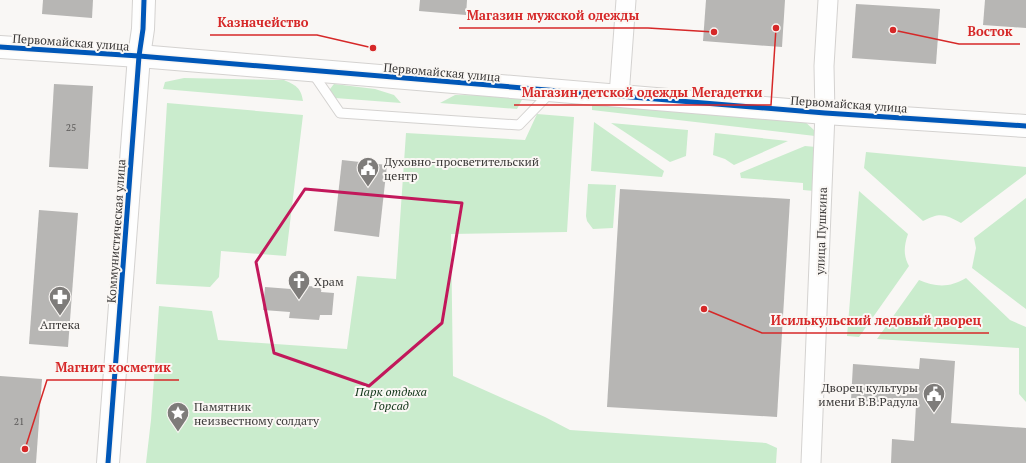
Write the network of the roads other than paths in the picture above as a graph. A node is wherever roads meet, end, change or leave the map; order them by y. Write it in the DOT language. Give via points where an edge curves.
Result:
graph roads {
  1 [pos="144,0"];
  2 [pos="626,0"];
  3 [pos="828,0"];
  4 [pos="0,47"];
  5 [pos="139,56"];
  6 [pos="311,71"];
  7 [pos="552,91"];
  8 [pos="618,96"];
  9 [pos="825,113"];
  10 [pos="1026,126"];
  11 [pos="108,463"];
  12 [pos="811,463"];
  1 -- 5 [label="street, Коммунистическая улица"];
  2 -- 8 [label="street"];
  3 -- 9 [label="street, улица Пушкина" via="824,66"];
  4 -- 5 [label="street, Первомайская улица"];
  5 -- 6 [label="street, Первомайская улица"];
  5 -- 11 [label="street, Коммунистическая улица"];
  6 -- 7 [label="street, Первомайская улица"];
  6 -- 7 [label="lane" via="340,113 519,125"];
  7 -- 8 [label="street, Первомайская улица"];
  8 -- 9 [label="street, Первомайская улица"];
  9 -- 10 [label="street, Первомайская улица"];
  9 -- 12 [label="street, улица Пушкина"];
}
